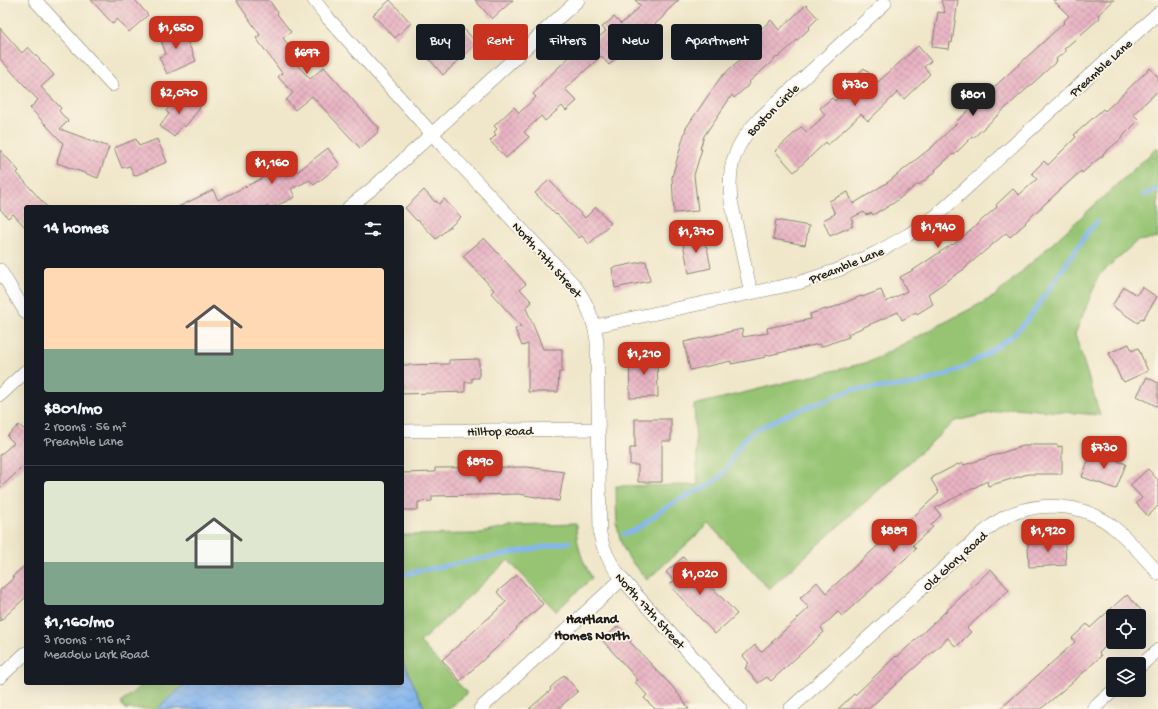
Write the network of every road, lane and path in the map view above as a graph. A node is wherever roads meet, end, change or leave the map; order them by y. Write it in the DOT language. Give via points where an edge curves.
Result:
graph roads {
  1 [pos="35,0"];
  2 [pos="314,0"];
  3 [pos="578,0"];
  4 [pos="885,3"];
  5 [pos="1158,13"];
  6 [pos="112,85"];
  7 [pos="432,134"];
  8 [pos="352,205"];
  9 [pos="0,270"];
  10 [pos="751,293"];
  11 [pos="24,310"];
  12 [pos="595,326"];
  13 [pos="24,373"];
  14 [pos="0,395"];
  15 [pos="598,429"];
  16 [pos="404,431"];
  17 [pos="1158,573"];
  18 [pos="622,579"];
  19 [pos="1158,650"];
  20 [pos="24,655"];
  21 [pos="1146,661"];
  22 [pos="0,677"];
  23 [pos="1106,697"];
  24 [pos="480,709"];
  25 [pos="740,709"];
  26 [pos="790,709"];
  27 [pos="1093,709"];
  1 -- 6 [label="street"];
  2 -- 7 [label="street, North 17th Street"];
  3 -- 7 [label="street"];
  4 -- 10 [label="street, Boston Circle" via="755,123 736,150 729,186"];
  5 -- 10 [label="street, Preamble Lane" via="961,194 908,236 838,270 798,283"];
  7 -- 8 [label="street"];
  7 -- 12 [label="street, North 17th Street" via="574,285 587,305"];
  9 -- 11 [label="street"];
  10 -- 12 [label="street, Preamble Lane"];
  12 -- 15 [label="street, North 17th Street"];
  13 -- 14 [label="street"];
  15 -- 16 [label="street, Hilltop Road"];
  15 -- 18 [label="street, North 17th Street" via="600,534 607,556"];
  17 -- 26 [label="street, Old Glory Road" via="1127,539 1096,516 1060,506 1023,510 1006,517 980,535"];
  18 -- 24 [label="street"];
  18 -- 25 [label="street, North 17th Street"];
  19 -- 21 [label="street"];
  20 -- 22 [label="street"];
  23 -- 27 [label="street"];
}
